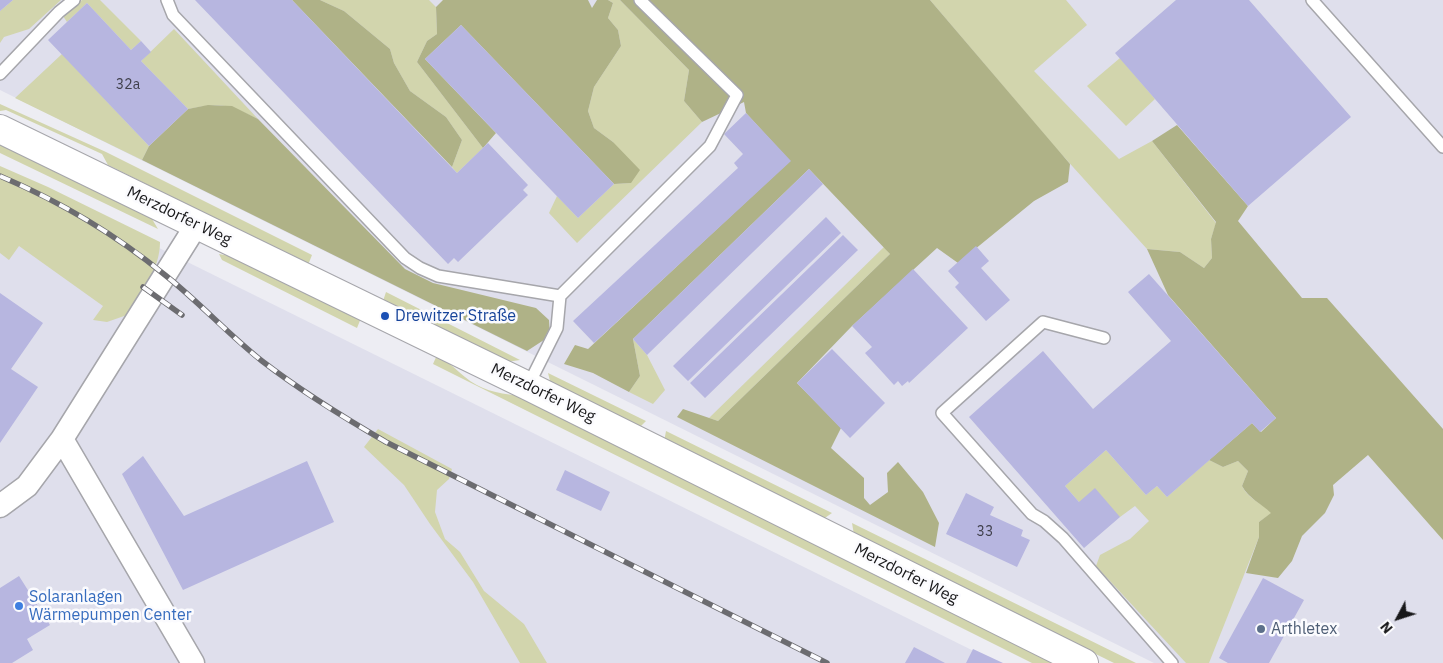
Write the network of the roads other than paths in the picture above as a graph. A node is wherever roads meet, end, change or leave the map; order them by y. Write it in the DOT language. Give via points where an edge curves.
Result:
graph roads {
  1 [pos="74,0"];
  2 [pos="167,0"];
  3 [pos="640,0"];
  4 [pos="1312,0"];
  5 [pos="0,74"];
  6 [pos="0,129"];
  7 [pos="1443,147"];
  8 [pos="198,224"];
  9 [pos="560,296"];
  10 [pos="1104,338"];
  11 [pos="528,386"];
  12 [pos="62,439"];
  13 [pos="0,506"];
  14 [pos="193,663"];
  15 [pos="1084,663"];
  16 [pos="1172,663"];
  1 -- 5 [label="lane" via="58,12"];
  2 -- 9 [label="lane" via="173,15 404,258 438,276"];
  3 -- 9 [label="lane" via="737,95 710,146"];
  4 -- 7 [label="lane"];
  6 -- 8 [label="street, Merzdorfer Weg"];
  8 -- 11 [label="street, Merzdorfer Weg"];
  8 -- 12 [label="street"];
  9 -- 11 [label="lane" via="557,328"];
  10 -- 16 [label="lane" via="1043,322 942,413 1032,514 1063,538"];
  11 -- 15 [label="street, Merzdorfer Weg"];
  12 -- 13 [label="street" via="27,486"];
  12 -- 14 [label="street"];
}
